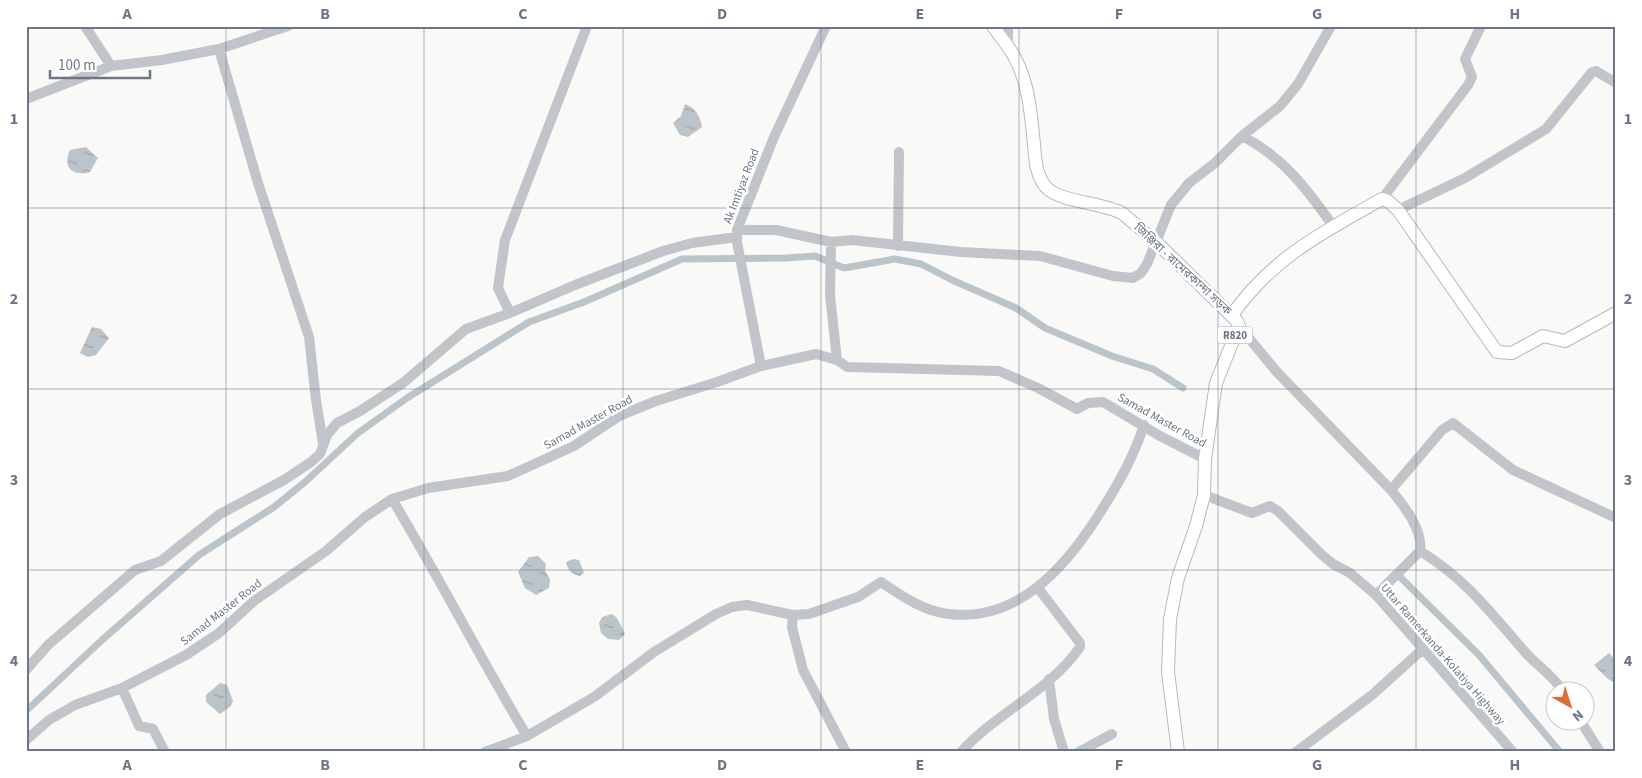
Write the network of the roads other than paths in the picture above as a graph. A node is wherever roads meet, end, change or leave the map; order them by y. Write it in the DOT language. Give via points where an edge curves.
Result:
graph roads {
  1 [pos="85,26"];
  2 [pos="288,26"];
  3 [pos="586,26"];
  4 [pos="826,26"];
  5 [pos="993,26"];
  6 [pos="1008,26"];
  7 [pos="1331,26"];
  8 [pos="1481,26"];
  9 [pos="1008,45"];
  10 [pos="218,49"];
  11 [pos="111,66"];
  12 [pos="1616,82"];
  13 [pos="26,99"];
  14 [pos="1242,136"];
  15 [pos="899,152"];
  16 [pos="1382,199"];
  17 [pos="1398,210"];
  18 [pos="1333,226"];
  19 [pos="737,236"];
  20 [pos="832,242"];
  21 [pos="1156,242"];
  22 [pos="898,246"];
  23 [pos="1616,313"];
  24 [pos="510,314"];
  25 [pos="1232,315"];
  26 [pos="1239,326"];
  27 [pos="837,360"];
  28 [pos="761,366"];
  29 [pos="1144,425"];
  30 [pos="323,444"];
  31 [pos="1205,459"];
  32 [pos="1391,490"];
  33 [pos="1204,495"];
  34 [pos="392,499"];
  35 [pos="1616,518"];
  36 [pos="1420,550"];
  37 [pos="1038,588"];
  38 [pos="1376,594"];
  39 [pos="794,615"];
  40 [pos="1423,649"];
  41 [pos="26,670"];
  42 [pos="1049,679"];
  43 [pos="1556,680"];
  44 [pos="122,688"];
  45 [pos="1586,730"];
  46 [pos="1112,734"];
  47 [pos="527,736"];
  48 [pos="26,740"];
  49 [pos="165,752"];
  50 [pos="485,752"];
  51 [pos="846,752"];
  52 [pos="961,752"];
  53 [pos="1064,752"];
  54 [pos="1079,752"];
  55 [pos="1178,752"];
  56 [pos="1296,752"];
  57 [pos="1513,752"];
  58 [pos="1600,752"];
  1 -- 11 [label="street"];
  2 -- 10 [label="street"];
  3 -- 24 [label="street" via="505,240 498,288"];
  4 -- 19 [label="street, Ak Imtiyaz Road" via="774,137"];
  5 -- 9 [label="main road, জিঞ্জিরা - রামেরকান্দা সড়ক / R820"];
  6 -- 9 [label="street"];
  7 -- 14 [label="street" via="1298,84 1280,106"];
  8 -- 16 [label="street" via="1465,59 1472,77 1468,85"];
  9 -- 21 [label="main road, জিঞ্জিরা - রামেরকান্দা সড়ক / R820" via="1021,69 1028,97 1035,162 1041,180 1058,194 1122,213"];
  10 -- 11 [label="street"];
  10 -- 30 [label="street" via="309,337"];
  11 -- 13 [label="street"];
  12 -- 17 [label="street" via="1592,72 1546,130 1465,178"];
  14 -- 18 [label="street" via="1263,146 1277,158"];
  14 -- 21 [label="street" via="1189,184 1171,205"];
  15 -- 22 [label="street"];
  16 -- 17 [label="main road"];
  16 -- 18 [label="main road"];
  17 -- 23 [label="main road" via="1497,352 1512,353 1543,336 1564,341"];
  18 -- 25 [label="main road" via="1281,260 1248,292"];
  19 -- 20 [label="street" via="776,230"];
  19 -- 24 [label="street" via="663,251"];
  19 -- 28 [label="street, Ak Imtiyaz Road"];
  20 -- 22 [label="street" via="852,240"];
  20 -- 27 [label="street" via="829,269"];
  21 -- 22 [label="street" via="1141,273 1133,278 1113,276 1040,256"];
  21 -- 25 [label="main road, জিঞ্জিরা - রামেরকান্দা সড়ক / R820"];
  24 -- 30 [label="street" via="466,328 403,383 337,423"];
  25 -- 26 [label="main road, জিঞ্জিরা - রামেরকান্দা সড়ক / R820"];
  26 -- 31 [label="main road, জিঞ্জিরা - রামেরকান্দা সড়ক / R820" via="1216,383"];
  26 -- 32 [label="street" via="1276,371"];
  27 -- 28 [label="street, Samad Master Road" via="816,354"];
  27 -- 29 [label="street, Samad Master Road" via="847,367 999,371 1077,410 1088,403 1103,402"];
  28 -- 34 [label="street, Samad Master Road" via="619,416 574,446 508,476 428,488"];
  29 -- 31 [label="street, Samad Master Road"];
  29 -- 37 [label="street" via="1121,481 1078,547"];
  30 -- 41 [label="street" via="320,454 301,470 220,514 161,561 135,570 48,645"];
  31 -- 33 [label="main road, জিঞ্জিরা - রামেরকান্দা সড়ক / R820"];
  32 -- 35 [label="street" via="1442,430 1453,423 1513,470"];
  32 -- 36 [label="street" via="1406,508 1421,541"];
  33 -- 38 [label="street, Uttar Ramerkanda-Kolatiya Highway" via="1252,513 1270,506 1333,564 1350,572"];
  33 -- 55 [label="main road, জিঞ্জিরা - রামেরকান্দা সড়ক / R820" via="1178,578 1170,620 1168,672"];
  34 -- 44 [label="street, Samad Master Road" via="365,517 326,551 254,601 219,633"];
  34 -- 47 [label="street"];
  36 -- 38 [label="street"];
  36 -- 43 [label="street" via="1447,568 1492,611 1526,653"];
  37 -- 39 [label="street" via="1004,607 980,613 950,614 928,609 881,582 858,597 809,614"];
  37 -- 42 [label="street" via="1080,643 1078,650"];
  38 -- 40 [label="street, Uttar Ramerkanda-Kolatiya Highway"];
  39 -- 47 [label="street" via="747,606 732,607 716,614 654,652 594,697"];
  39 -- 51 [label="street" via="792,626 803,670"];
  40 -- 56 [label="street" via="1372,695"];
  40 -- 57 [label="street, Uttar Ramerkanda-Kolatiya Highway"];
  42 -- 52 [label="street" via="989,725"];
  42 -- 53 [label="street" via="1054,719"];
  44 -- 48 [label="street, Samad Master Road" via="76,704 49,720"];
  44 -- 49 [label="street" via="139,726 153,729"];
  45 -- 58 [label="street"];
  46 -- 54 [label="street"];
  47 -- 50 [label="street"];
}
